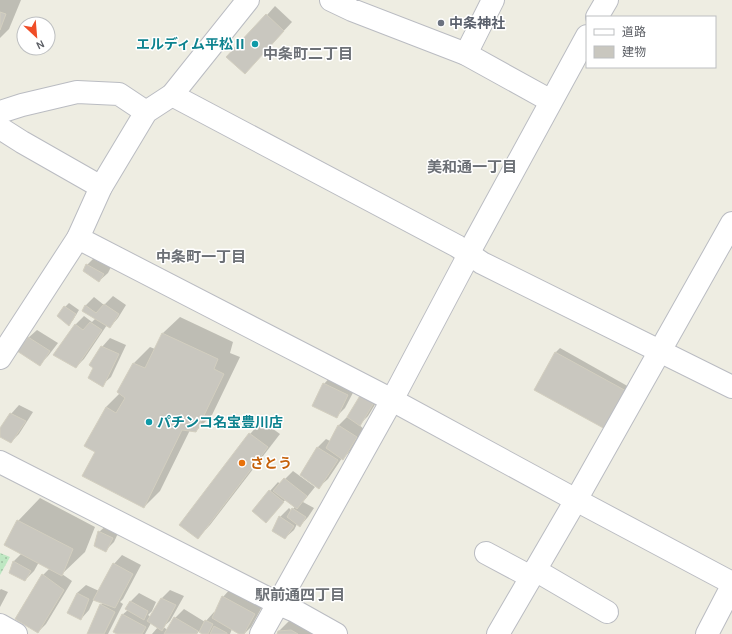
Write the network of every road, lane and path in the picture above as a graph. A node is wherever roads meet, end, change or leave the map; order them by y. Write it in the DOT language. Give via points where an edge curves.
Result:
graph roads {
  1 [pos="248,0"];
  2 [pos="331,0"];
  3 [pos="493,0"];
  4 [pos="607,0"];
  5 [pos="598,16"];
  6 [pos="586,38"];
  7 [pos="466,54"];
  8 [pos="172,95"];
  9 [pos="551,101"];
  10 [pos="0,112"];
  11 [pos="146,112"];
  12 [pos="0,128"];
  13 [pos="101,187"];
  14 [pos="732,223"];
  15 [pos="78,238"];
  16 [pos="468,254"];
  17 [pos="660,351"];
  18 [pos="0,358"];
  19 [pos="732,387"];
  20 [pos="392,400"];
  21 [pos="0,462"];
  22 [pos="576,500"];
  23 [pos="486,553"];
  24 [pos="533,574"];
  25 [pos="732,583"];
  26 [pos="732,586"];
  27 [pos="279,604"];
  28 [pos="607,612"];
  29 [pos="0,625"];
  30 [pos="16,634"];
  31 [pos="261,634"];
  32 [pos="336,634"];
  33 [pos="498,634"];
  34 [pos="707,634"];
  1 -- 8 [label="street"];
  2 -- 7 [label="street"];
  3 -- 7 [label="street"];
  4 -- 5 [label="street"];
  6 -- 9 [label="street"];
  7 -- 9 [label="street"];
  8 -- 11 [label="street"];
  8 -- 16 [label="street"];
  9 -- 16 [label="street"];
  10 -- 11 [label="street" via="77,92 119,94"];
  11 -- 13 [label="street"];
  12 -- 13 [label="street"];
  13 -- 15 [label="street"];
  14 -- 17 [label="street"];
  15 -- 18 [label="street"];
  15 -- 20 [label="street"];
  16 -- 17 [label="street"];
  16 -- 20 [label="street"];
  17 -- 19 [label="street"];
  17 -- 22 [label="street"];
  20 -- 22 [label="street"];
  20 -- 27 [label="street"];
  21 -- 27 [label="street"];
  22 -- 24 [label="street"];
  22 -- 25 [label="street"];
  23 -- 24 [label="street"];
  24 -- 28 [label="street"];
  24 -- 33 [label="street"];
  26 -- 34 [label="street"];
  27 -- 31 [label="street"];
  27 -- 32 [label="street"];
  29 -- 30 [label="street"];
}
